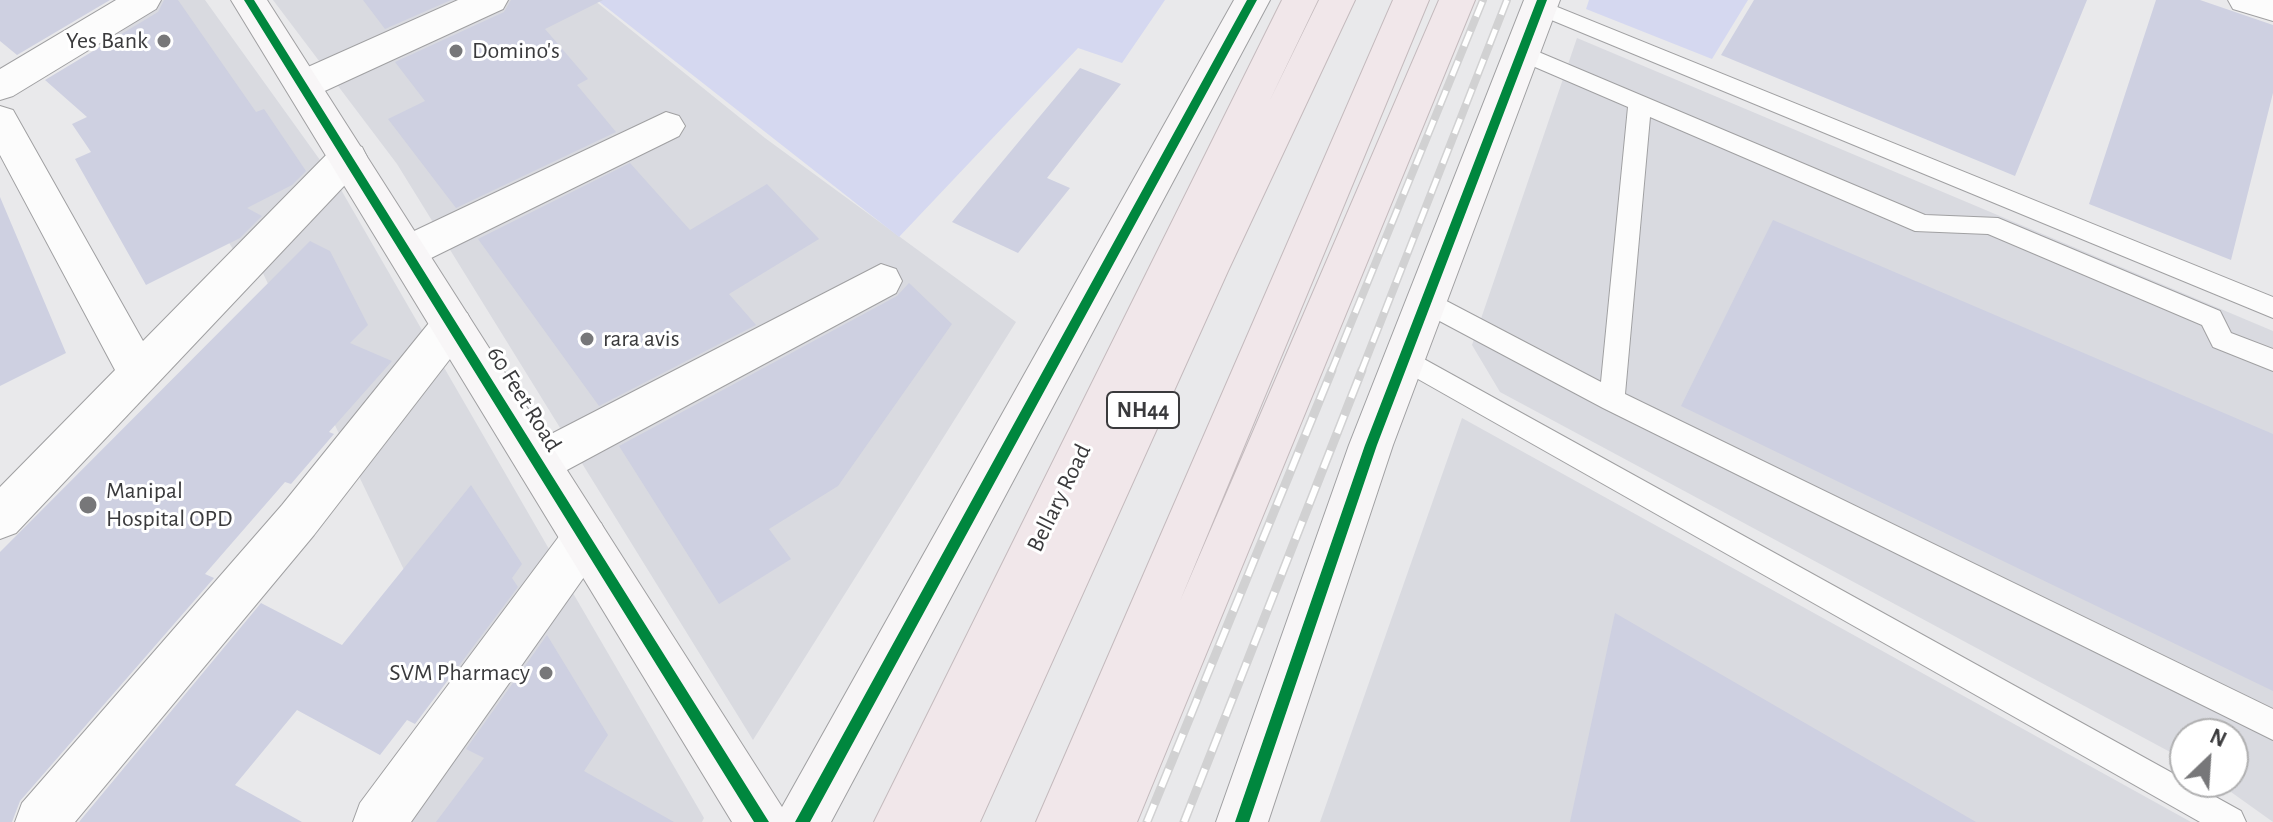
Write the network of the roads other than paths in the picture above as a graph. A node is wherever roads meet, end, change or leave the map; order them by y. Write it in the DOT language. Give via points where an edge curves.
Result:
graph roads {
  1 [pos="143,0"];
  2 [pos="249,0"];
  3 [pos="490,0"];
  4 [pos="1252,0"];
  5 [pos="1300,0"];
  6 [pos="1337,0"];
  7 [pos="1411,0"];
  8 [pos="1457,0"];
  9 [pos="2246,0"];
  10 [pos="1541,4"];
  11 [pos="2273,9"];
  12 [pos="1522,53"];
  13 [pos="303,85"];
  14 [pos="0,86"];
  15 [pos="1640,103"];
  16 [pos="0,120"];
  17 [pos="666,126"];
  18 [pos="348,157"];
  19 [pos="407,252"];
  20 [pos="881,281"];
  21 [pos="1426,302"];
  22 [pos="2273,308"];
  23 [pos="452,325"];
  24 [pos="1404,359"];
  25 [pos="2273,360"];
  26 [pos="140,375"];
  27 [pos="1612,400"];
  28 [pos="538,463"];
  29 [pos="0,518"];
  30 [pos="585,538"];
  31 [pos="2273,725"];
  32 [pos="41,822"];
  33 [pos="379,822"];
  34 [pos="762,822"];
  35 [pos="802,822"];
  36 [pos="900,822"];
  37 [pos="953,822"];
  38 [pos="1062,822"];
  39 [pos="1111,822"];
  40 [pos="1242,822"];
  41 [pos="2230,822"];
  1 -- 14 [label="street"];
  2 -- 13 [label="street, 60 Feet Road"];
  3 -- 13 [label="street"];
  4 -- 35 [label="street"];
  5 -- 36 [label="highway, Bellary Road"];
  6 -- 37 [label="highway, Bellary Road / NH44"];
  7 -- 38 [label="highway"];
  8 -- 39 [label="highway"];
  9 -- 11 [label="street"];
  10 -- 12 [label="street"];
  10 -- 22 [label="lane"];
  12 -- 15 [label="lane"];
  12 -- 21 [label="street"];
  13 -- 18 [label="street, 60 Feet Road"];
  15 -- 25 [label="lane" via="1923,224 1990,225 2211,318 2222,340"];
  15 -- 27 [label="lane"];
  16 -- 26 [label="street"];
  17 -- 19 [label="street"];
  18 -- 19 [label="street, 60 Feet Road"];
  18 -- 26 [label="street"];
  19 -- 23 [label="street, 60 Feet Road"];
  20 -- 28 [label="street"];
  21 -- 24 [label="street"];
  21 -- 27 [label="lane"];
  23 -- 28 [label="street, 60 Feet Road"];
  23 -- 32 [label="street" via="298,520"];
  24 -- 40 [label="street"];
  24 -- 41 [label="lane"];
  26 -- 29 [label="street"];
  27 -- 31 [label="lane"];
  28 -- 30 [label="street, 60 Feet Road"];
  30 -- 33 [label="street"];
  30 -- 34 [label="street, 60 Feet Road"];
}
